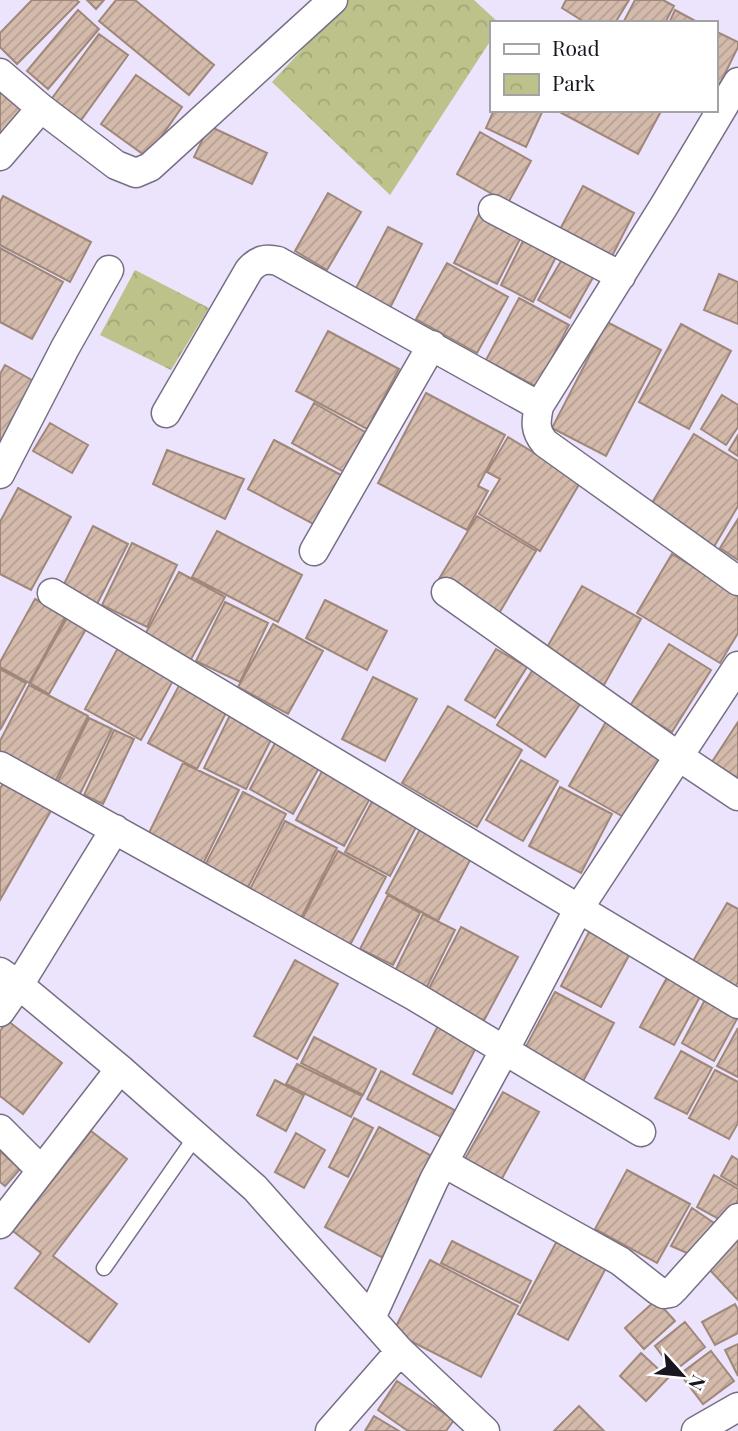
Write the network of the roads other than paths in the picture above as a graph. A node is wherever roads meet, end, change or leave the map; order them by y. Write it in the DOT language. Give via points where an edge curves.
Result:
graph roads {
  1 [pos="333,0"];
  2 [pos="0,74"];
  3 [pos="738,82"];
  4 [pos="41,108"];
  5 [pos="0,156"];
  6 [pos="493,209"];
  7 [pos="109,271"];
  8 [pos="621,275"];
  9 [pos="432,345"];
  10 [pos="539,406"];
  11 [pos="166,413"];
  12 [pos="0,474"];
  13 [pos="314,551"];
  14 [pos="738,582"];
  15 [pos="446,592"];
  16 [pos="52,593"];
  17 [pos="738,666"];
  18 [pos="678,756"];
  19 [pos="0,766"];
  20 [pos="738,796"];
  21 [pos="115,830"];
  22 [pos="579,908"];
  23 [pos="10,978"];
  24 [pos="738,1004"];
  25 [pos="0,1012"];
  26 [pos="504,1052"];
  27 [pos="120,1069"];
  28 [pos="0,1129"];
  29 [pos="641,1132"];
  30 [pos="196,1136"];
  31 [pos="444,1163"];
  32 [pos="41,1170"];
  33 [pos="738,1218"];
  34 [pos="0,1224"];
  35 [pos="104,1269"];
  36 [pos="371,1318"];
  37 [pos="401,1351"];
  38 [pos="738,1407"];
  39 [pos="330,1431"];
  40 [pos="485,1431"];
  41 [pos="696,1431"];
  1 -- 4 [label="street" via="150,167 136,173 116,165"];
  2 -- 4 [label="street"];
  3 -- 8 [label="street"];
  4 -- 5 [label="street"];
  6 -- 8 [label="street"];
  7 -- 12 [label="street"];
  8 -- 10 [label="street"];
  9 -- 10 [label="street"];
  9 -- 11 [label="street" via="278,261 257,261"];
  9 -- 13 [label="street"];
  10 -- 14 [label="street" via="535,425 545,443"];
  15 -- 18 [label="street"];
  16 -- 22 [label="street"];
  17 -- 18 [label="street"];
  18 -- 20 [label="street"];
  18 -- 22 [label="street"];
  19 -- 21 [label="street"];
  21 -- 23 [label="street"];
  21 -- 26 [label="street" via="414,996"];
  22 -- 24 [label="street"];
  22 -- 26 [label="street"];
  23 -- 25 [label="street"];
  23 -- 27 [label="street"];
  26 -- 29 [label="street"];
  26 -- 31 [label="street"];
  27 -- 30 [label="street"];
  27 -- 32 [label="street"];
  28 -- 32 [label="street"];
  30 -- 35 [label="lane"];
  30 -- 36 [label="street" via="255,1188"];
  31 -- 33 [label="street" via="620,1261 664,1294 676,1287"];
  31 -- 36 [label="street"];
  32 -- 34 [label="street"];
  36 -- 37 [label="street"];
  37 -- 39 [label="street"];
  37 -- 40 [label="street"];
  38 -- 41 [label="street"];
}
